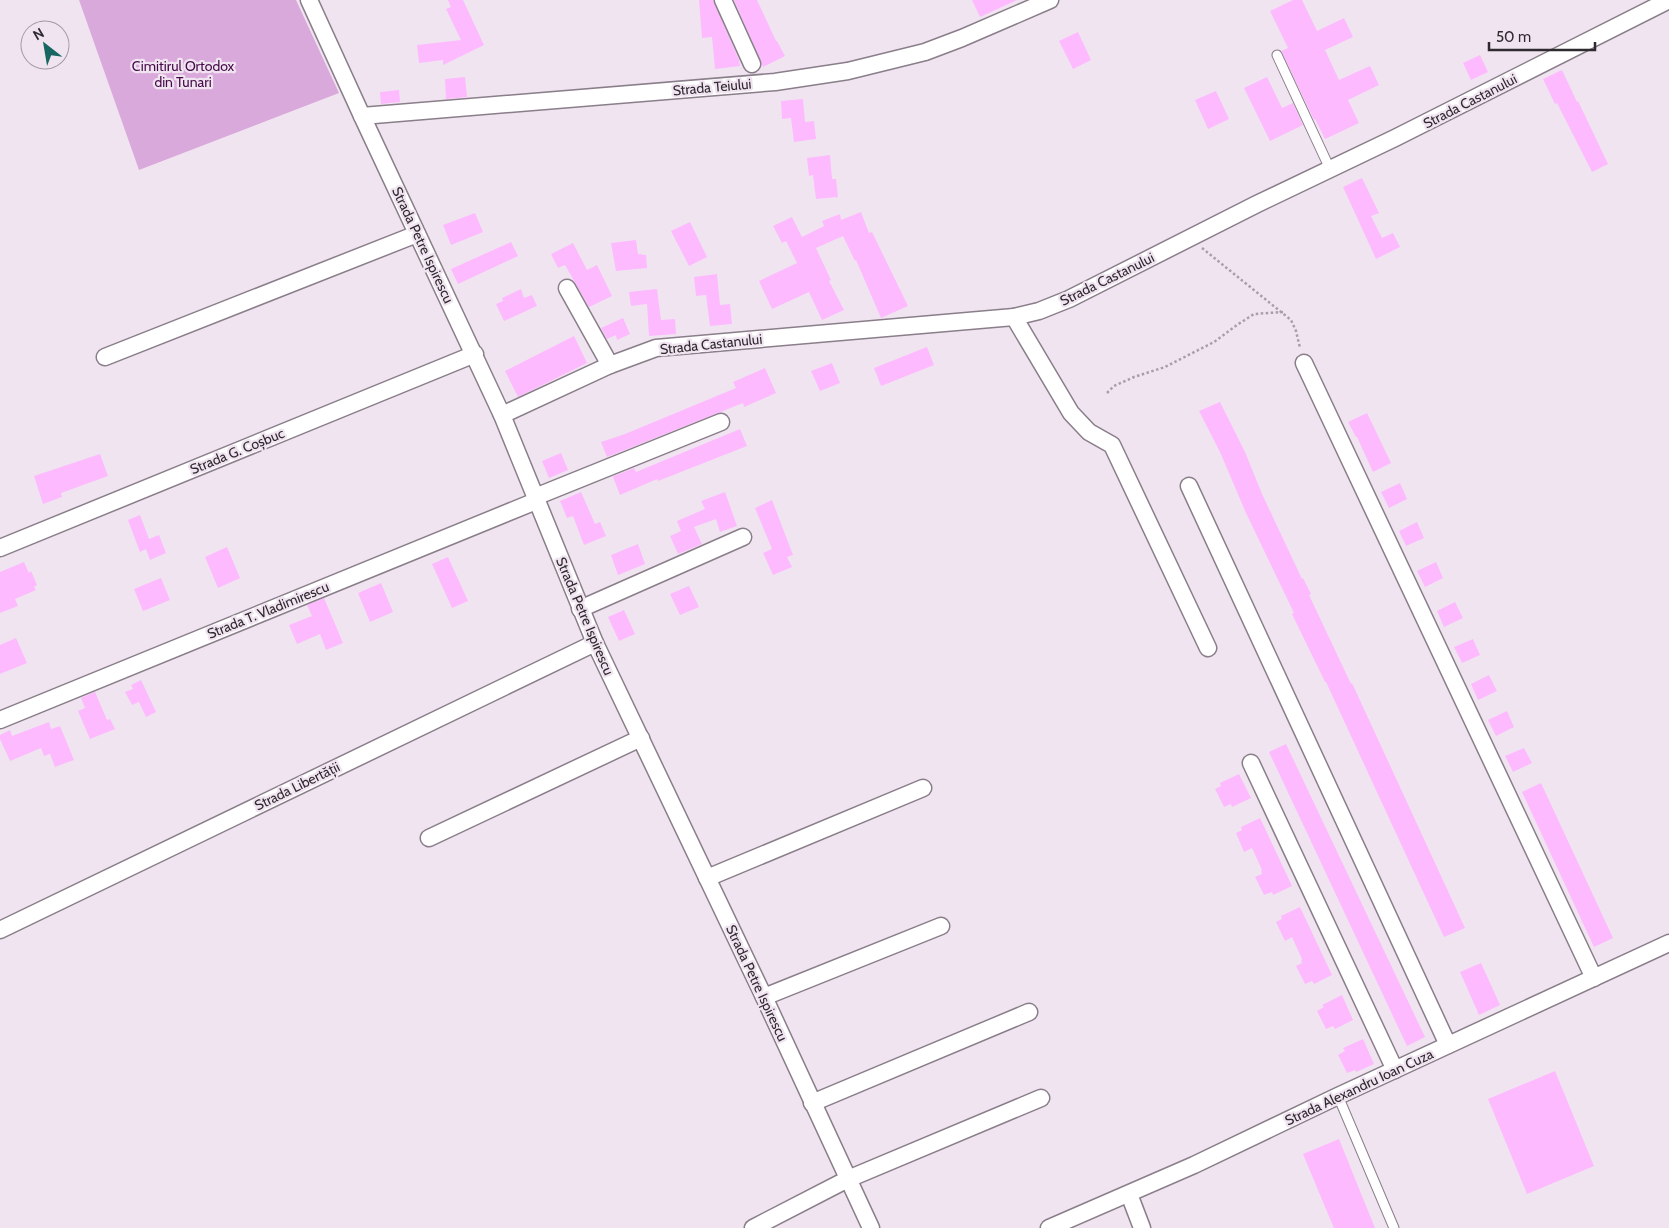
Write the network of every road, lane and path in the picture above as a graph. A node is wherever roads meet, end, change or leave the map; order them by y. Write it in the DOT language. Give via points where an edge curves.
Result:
graph roads {
  1 [pos="309,0"];
  2 [pos="723,0"];
  3 [pos="1050,0"];
  4 [pos="1669,0"];
  5 [pos="1277,56"];
  6 [pos="752,64"];
  7 [pos="362,116"];
  8 [pos="1330,169"];
  9 [pos="417,234"];
  10 [pos="1188,239"];
  11 [pos="567,288"];
  12 [pos="1282,312"];
  13 [pos="1014,317"];
  14 [pos="475,354"];
  15 [pos="105,357"];
  16 [pos="1304,363"];
  17 [pos="610,365"];
  18 [pos="1107,393"];
  19 [pos="502,415"];
  20 [pos="721,422"];
  21 [pos="1189,486"];
  22 [pos="535,499"];
  23 [pos="743,537"];
  24 [pos="0,548"];
  25 [pos="580,609"];
  26 [pos="595,643"];
  27 [pos="1208,648"];
  28 [pos="0,720"];
  29 [pos="640,738"];
  30 [pos="1251,763"];
  31 [pos="923,788"];
  32 [pos="429,838"];
  33 [pos="707,878"];
  34 [pos="941,926"];
  35 [pos="0,930"];
  36 [pos="1669,944"];
  37 [pos="1594,978"];
  38 [pos="764,998"];
  39 [pos="1028,1012"];
  40 [pos="1448,1045"];
  41 [pos="1395,1070"];
  42 [pos="1338,1096"];
  43 [pos="1040,1098"];
  44 [pos="812,1103"];
  45 [pos="848,1179"];
  46 [pos="1129,1194"];
  47 [pos="753,1228"];
  48 [pos="871,1228"];
  49 [pos="1049,1228"];
  50 [pos="1142,1228"];
  51 [pos="1394,1228"];
  1 -- 7 [label="street, Strada Petre Ispirescu"];
  2 -- 6 [label="street"];
  3 -- 7 [label="street, Strada Teiului" via="925,52 848,71 775,82"];
  4 -- 8 [label="street, Strada Castanului"];
  5 -- 8 [label="lane"];
  7 -- 9 [label="street, Strada Petre Ispirescu"];
  8 -- 10 [label="street, Strada Castanului"];
  9 -- 14 [label="street, Strada Petre Ispirescu"];
  9 -- 15 [label="street"];
  10 -- 12 [label="path"];
  10 -- 13 [label="street, Strada Castanului" via="1069,299"];
  11 -- 17 [label="street"];
  12 -- 16 [label="path" via="1296,331"];
  12 -- 18 [label="path" via="1254,314 1214,342 1165,367 1114,386"];
  13 -- 17 [label="street, Strada Castanului" via="656,348"];
  13 -- 27 [label="street" via="1072,413 1089,432 1112,446 1118,456"];
  14 -- 19 [label="street, Strada Petre Ispirescu"];
  14 -- 24 [label="street, Strada G. Coșbuc"];
  16 -- 37 [label="street"];
  17 -- 19 [label="street, Strada Castanului"];
  19 -- 22 [label="street, Strada Petre Ispirescu"];
  20 -- 22 [label="street, Strada T. Vladimirescu"];
  21 -- 40 [label="street"];
  22 -- 25 [label="street, Strada Petre Ispirescu"];
  22 -- 28 [label="street, Strada T. Vladimirescu"];
  23 -- 25 [label="street"];
  25 -- 26 [label="street, Strada Petre Ispirescu"];
  26 -- 29 [label="street, Strada Petre Ispirescu"];
  26 -- 35 [label="street, Strada Libertății"];
  29 -- 32 [label="street"];
  29 -- 33 [label="street, Strada Petre Ispirescu"];
  30 -- 41 [label="street"];
  31 -- 33 [label="street"];
  33 -- 38 [label="street, Strada Petre Ispirescu"];
  34 -- 38 [label="street"];
  36 -- 37 [label="street, Strada Alexandru Ioan Cuza"];
  37 -- 40 [label="street, Strada Alexandru Ioan Cuza"];
  38 -- 44 [label="street, Strada Petre Ispirescu"];
  39 -- 44 [label="street"];
  40 -- 41 [label="street, Strada Alexandru Ioan Cuza"];
  41 -- 42 [label="street, Strada Alexandru Ioan Cuza"];
  42 -- 46 [label="street, Strada Alexandru Ioan Cuza"];
  42 -- 51 [label="lane"];
  43 -- 45 [label="street"];
  44 -- 45 [label="street, Strada Petre Ispirescu"];
  45 -- 47 [label="street"];
  45 -- 48 [label="street, Strada Petre Ispirescu"];
  46 -- 49 [label="street, Strada Alexandru Ioan Cuza"];
  46 -- 50 [label="street"];
}
